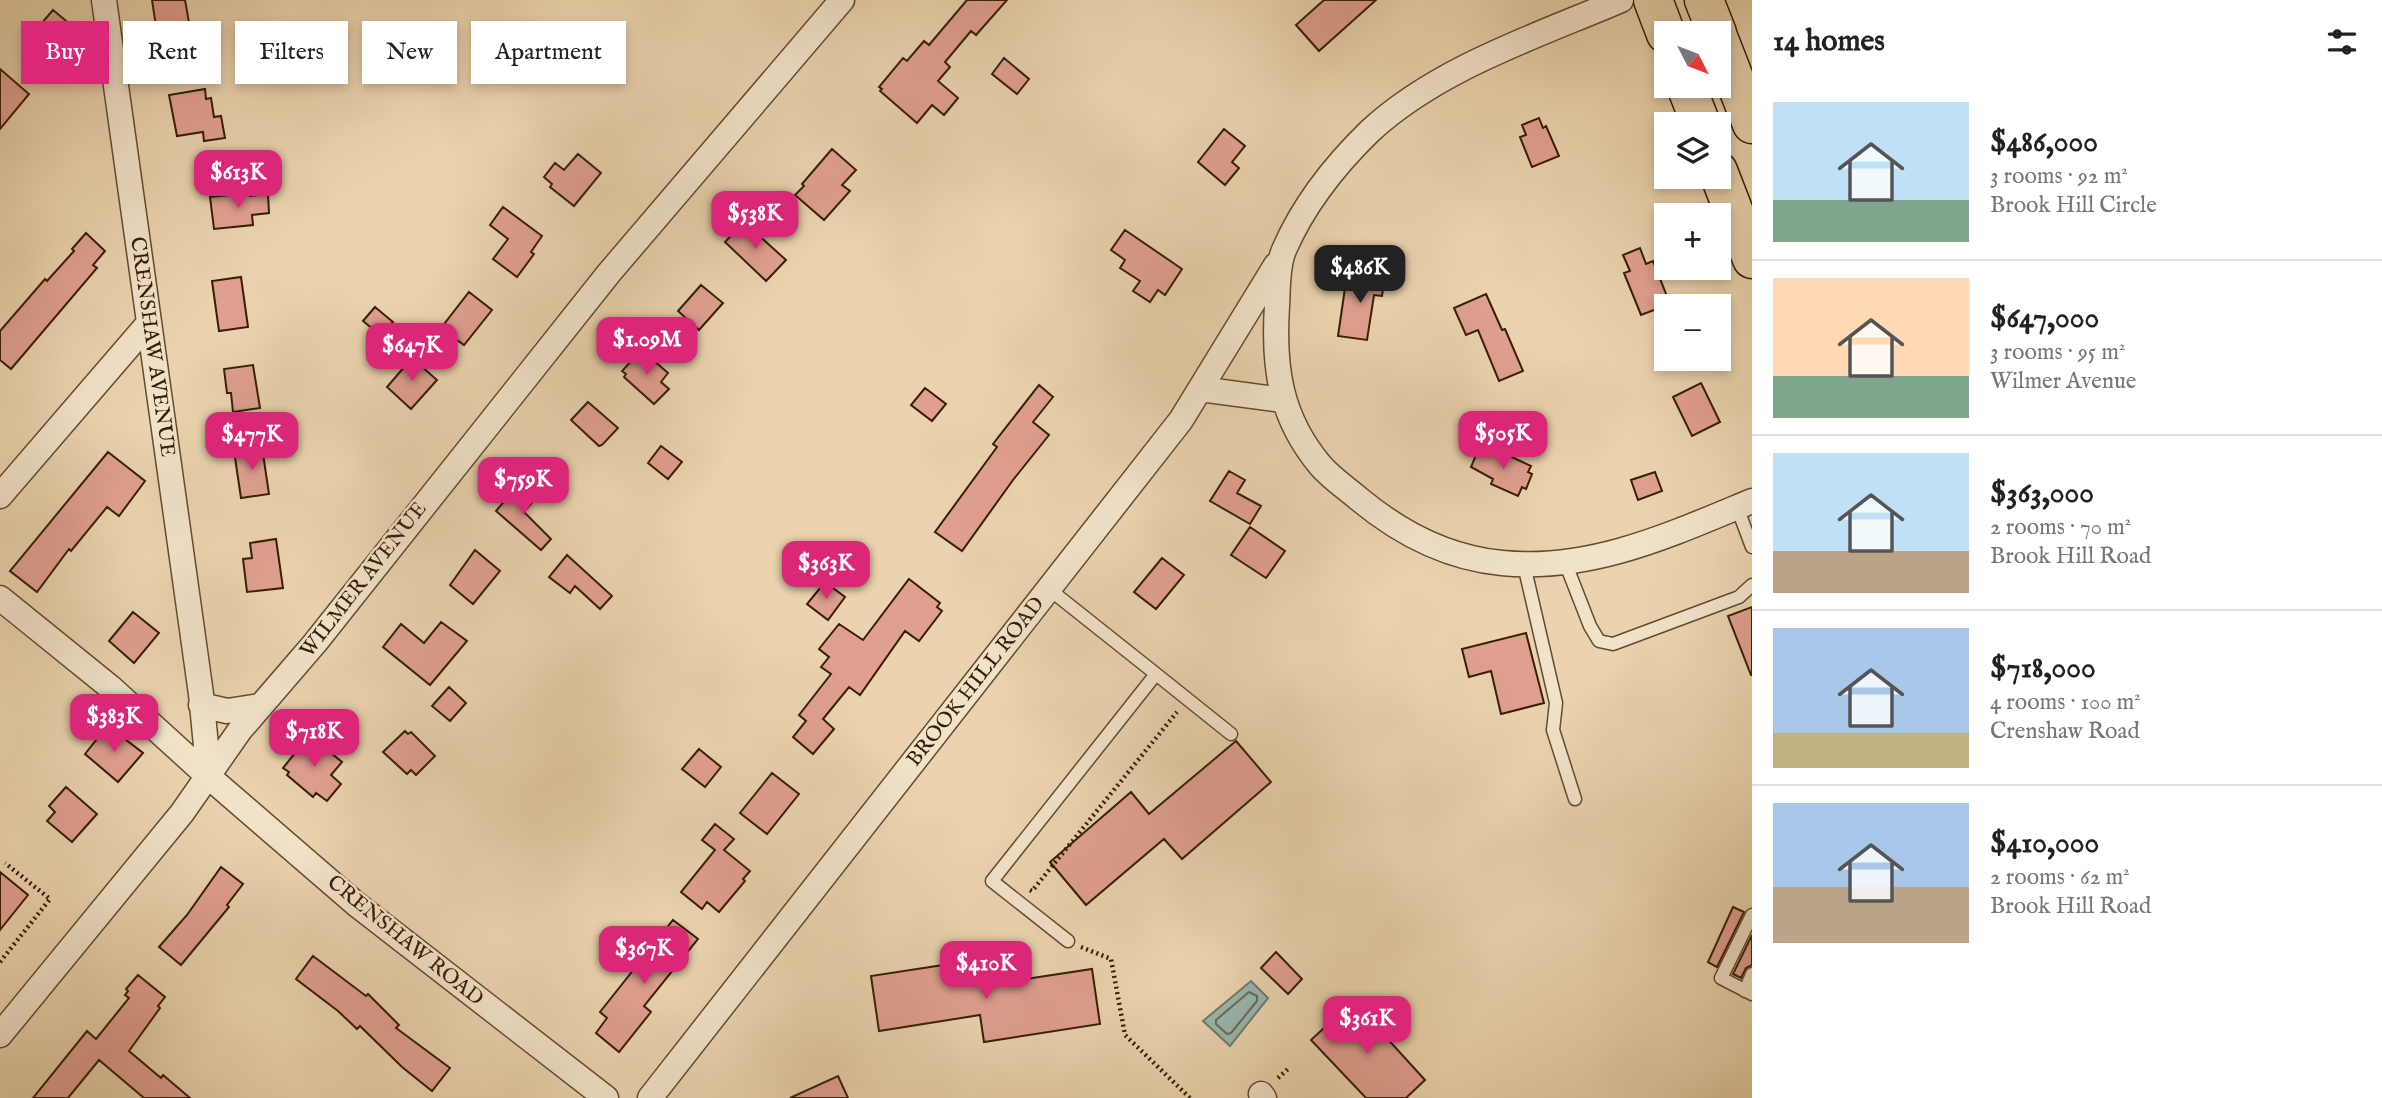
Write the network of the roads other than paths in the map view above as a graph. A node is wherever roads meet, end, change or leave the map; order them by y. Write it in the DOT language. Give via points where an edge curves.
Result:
graph roads {
  1 [pos="104,0"];
  2 [pos="842,0"];
  3 [pos="1620,0"];
  4 [pos="1653,0"];
  5 [pos="1704,0"];
  6 [pos="1661,21"];
  7 [pos="1712,21"];
  8 [pos="1731,69"];
  9 [pos="1752,124"];
  10 [pos="1725,189"];
  11 [pos="1282,252"];
  12 [pos="1752,259"];
  13 [pos="148,324"];
  14 [pos="1200,389"];
  15 [pos="1283,400"];
  16 [pos="0,496"];
  17 [pos="1745,504"];
  18 [pos="1752,547"];
  19 [pos="1565,562"];
  20 [pos="1524,565"];
  21 [pos="1752,585"];
  22 [pos="1049,589"];
  23 [pos="0,598"];
  24 [pos="1156,674"];
  25 [pos="201,705"];
  26 [pos="261,706"];
  27 [pos="1231,734"];
  28 [pos="209,777"];
  29 [pos="1575,799"];
  30 [pos="1752,915"];
  31 [pos="1068,941"];
  32 [pos="1752,974"];
  33 [pos="1749,993"];
  34 [pos="0,1035"];
  35 [pos="606,1098"];
  36 [pos="650,1098"];
  1 -- 13 [label="street, CRENSHAW AVENUE"];
  2 -- 26 [label="street, WILMER AVENUE" via="608,273"];
  3 -- 11 [label="street, BROOK HILL ROAD" via="1475,63 1401,106 1340,163"];
  4 -- 6 [label="main road"];
  5 -- 7 [label="main road"];
  8 -- 9 [label="main road"];
  10 -- 12 [label="main road"];
  11 -- 14 [label="street, BROOK HILL ROAD"];
  11 -- 15 [label="street" via="1275,332"];
  13 -- 16 [label="street"];
  13 -- 25 [label="street, CRENSHAW AVENUE"];
  14 -- 15 [label="street"];
  14 -- 22 [label="street, BROOK HILL ROAD" via="1181,420"];
  15 -- 20 [label="street" via="1322,468 1374,512 1410,535 1461,557"];
  17 -- 18 [label="lane"];
  17 -- 19 [label="street" via="1637,547"];
  19 -- 20 [label="street"];
  19 -- 21 [label="lane" via="1590,626 1599,641 1613,644 1739,597"];
  20 -- 29 [label="lane" via="1556,703 1553,730"];
  22 -- 24 [label="lane"];
  22 -- 36 [label="street, BROOK HILL ROAD"];
  23 -- 28 [label="street, CRENSHAW ROAD" via="110,687"];
  24 -- 27 [label="lane"];
  24 -- 31 [label="lane" via="992,881"];
  25 -- 26 [label="street" via="227,711"];
  25 -- 28 [label="street, CRENSHAW AVENUE"];
  26 -- 28 [label="street, WILMER AVENUE"];
  28 -- 34 [label="street, WILMER AVENUE"];
  28 -- 35 [label="street, CRENSHAW ROAD" via="356,905"];
  30 -- 33 [label="lane" via="1721,978"];
  32 -- 33 [label="lane"];
}
